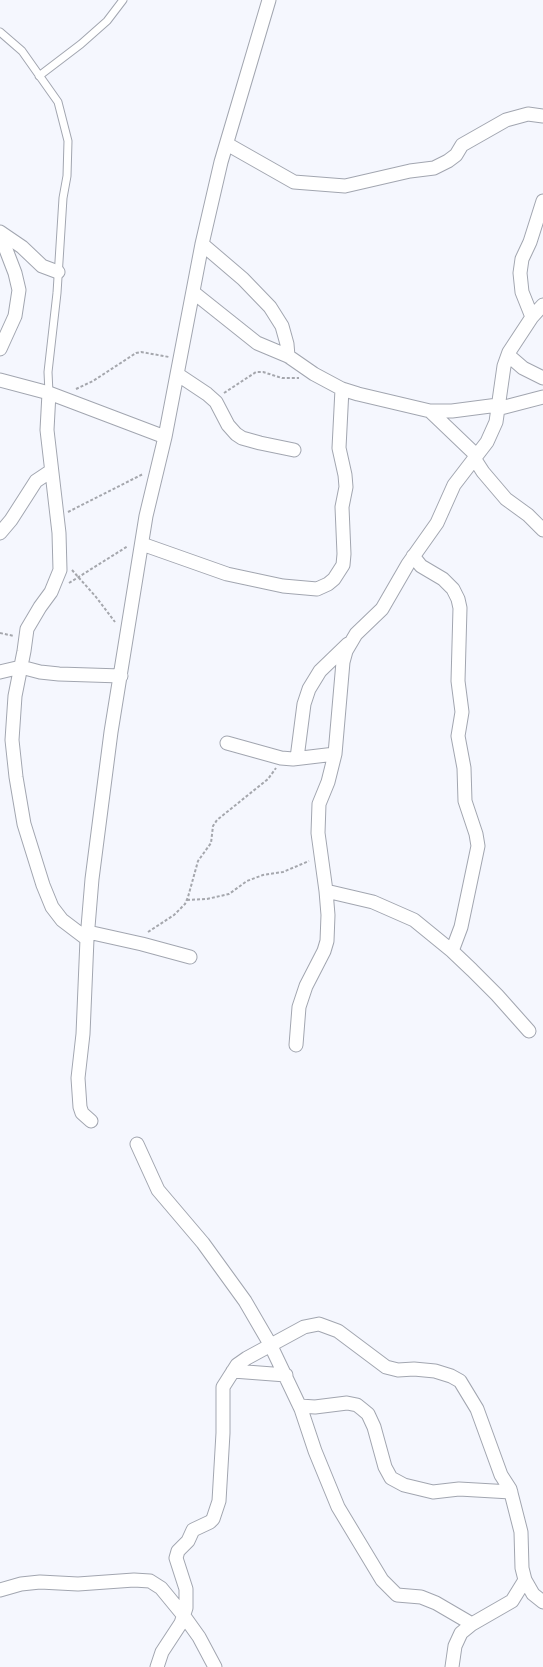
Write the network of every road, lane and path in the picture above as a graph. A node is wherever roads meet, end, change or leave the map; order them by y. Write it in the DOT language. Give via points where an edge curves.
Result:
graph roads {
  1 [pos="123,0"];
  2 [pos="269,0"];
  3 [pos="0,32"];
  4 [pos="39,76"];
  5 [pos="543,106"];
  6 [pos="527,114"];
  7 [pos="543,116"];
  8 [pos="226,144"];
  9 [pos="543,201"];
  10 [pos="0,233"];
  11 [pos="202,244"];
  12 [pos="58,272"];
  13 [pos="193,292"];
  14 [pos="543,305"];
  15 [pos="532,317"];
  16 [pos="0,349"];
  17 [pos="508,355"];
  18 [pos="288,356"];
  19 [pos="180,359"];
  20 [pos="177,374"];
  21 [pos="318,376"];
  22 [pos="543,378"];
  23 [pos="0,380"];
  24 [pos="342,389"];
  25 [pos="54,395"];
  26 [pos="543,398"];
  27 [pos="212,399"];
  28 [pos="498,407"];
  29 [pos="430,411"];
  30 [pos="165,438"];
  31 [pos="294,450"];
  32 [pos="475,456"];
  33 [pos="158,469"];
  34 [pos="51,471"];
  35 [pos="57,518"];
  36 [pos="543,530"];
  37 [pos="0,533"];
  38 [pos="142,541"];
  39 [pos="61,556"];
  40 [pos="413,556"];
  41 [pos="78,577"];
  42 [pos="127,635"];
  43 [pos="351,642"];
  44 [pos="21,666"];
  45 [pos="0,672"];
  46 [pos="121,676"];
  47 [pos="227,743"];
  48 [pos="335,754"];
  49 [pos="281,758"];
  50 [pos="297,758"];
  51 [pos="321,855"];
  52 [pos="326,891"];
  53 [pos="187,900"];
  54 [pos="88,936"];
  55 [pos="134,942"];
  56 [pos="452,951"];
  57 [pos="190,957"];
  58 [pos="529,1031"];
  59 [pos="296,1045"];
  60 [pos="91,1121"];
  61 [pos="137,1144"];
  62 [pos="270,1344"];
  63 [pos="233,1371"];
  64 [pos="286,1375"];
  65 [pos="300,1406"];
  66 [pos="511,1492"];
  67 [pos="525,1580"];
  68 [pos="0,1590"];
  69 [pos="543,1602"];
  70 [pos="184,1616"];
  71 [pos="472,1624"];
  72 [pos="157,1667"];
  73 [pos="215,1667"];
  74 [pos="452,1667"];
  1 -- 4 [label="lane" via="107,21"];
  2 -- 8 [label="street"];
  3 -- 4 [label="lane" via="22,51"];
  4 -- 12 [label="lane" via="58,102 68,141"];
  5 -- 6 [label="street"];
  6 -- 7 [label="street"];
  6 -- 8 [label="street" via="506,120 462,145 456,155 434,168 345,186 294,182"];
  8 -- 11 [label="street"];
  9 -- 15 [label="street" via="522,259 520,272 522,292"];
  10 -- 12 [label="street" via="22,247 42,266"];
  10 -- 16 [label="street" via="16,273 19,290 15,316"];
  11 -- 13 [label="street"];
  11 -- 18 [label="street" via="243,279 270,307 282,326"];
  12 -- 25 [label="lane" via="48,372"];
  13 -- 18 [label="street" via="257,342"];
  13 -- 19 [label="street"];
  14 -- 15 [label="street"];
  15 -- 17 [label="street"];
  17 -- 22 [label="street" via="523,368"];
  17 -- 28 [label="street"];
  18 -- 21 [label="street"];
  19 -- 20 [label="street"];
  19 -- 25 [label="path" via="136,353 93,381"];
  20 -- 27 [label="street"];
  20 -- 30 [label="street"];
  21 -- 24 [label="street"];
  21 -- 27 [label="path" via="294,379 256,372"];
  23 -- 25 [label="street"];
  24 -- 29 [label="street"];
  24 -- 38 [label="street" via="339,448 346,475 342,507 344,554 343,565 328,584 316,588 283,586 227,574"];
  25 -- 30 [label="street"];
  25 -- 34 [label="street" via="47,430"];
  26 -- 28 [label="street"];
  27 -- 31 [label="street" via="228,425 242,438"];
  28 -- 29 [label="street"];
  28 -- 32 [label="street" via="496,422 487,442"];
  29 -- 32 [label="street"];
  30 -- 33 [label="street"];
  32 -- 36 [label="street" via="483,472 506,499"];
  32 -- 40 [label="street" via="454,485 437,522"];
  33 -- 35 [label="path" via="128,481"];
  33 -- 38 [label="street"];
  34 -- 35 [label="street"];
  34 -- 37 [label="street" via="36,481"];
  35 -- 39 [label="street"];
  38 -- 41 [label="path"];
  38 -- 42 [label="street"];
  39 -- 41 [label="path"];
  39 -- 44 [label="street" via="56,583 27,630"];
  40 -- 43 [label="street" via="382,609"];
  40 -- 56 [label="street" via="421,566 443,578 453,589 460,608 458,681 462,707 458,736 464,768 465,801 478,846 461,927"];
  41 -- 42 [label="path"];
  42 -- 46 [label="street"];
  43 -- 48 [label="street" via="343,662"];
  43 -- 50 [label="street" via="320,671 309,689 304,704"];
  44 -- 45 [label="street"];
  44 -- 46 [label="street" via="59,674"];
  44 -- 54 [label="street" via="15,696 12,740 24,824 52,907 62,920"];
  46 -- 54 [label="street" via="101,806"];
  47 -- 49 [label="street"];
  48 -- 50 [label="street"];
  48 -- 51 [label="street" via="319,804 318,833"];
  49 -- 50 [label="street"];
  49 -- 53 [label="path" via="268,779 213,826 211,843 198,861"];
  51 -- 52 [label="street"];
  51 -- 53 [label="path" via="283,872 247,881 229,894"];
  52 -- 56 [label="street" via="373,902 414,920"];
  52 -- 59 [label="street" via="327,941 299,1007"];
  53 -- 55 [label="path" via="174,915"];
  54 -- 55 [label="street"];
  54 -- 60 [label="street" via="78,1091 82,1113"];
  55 -- 57 [label="street"];
  56 -- 58 [label="street" via="498,995"];
  61 -- 62 [label="street" via="158,1190 203,1243 245,1301"];
  62 -- 63 [label="street" via="246,1358"];
  62 -- 64 [label="street"];
  62 -- 66 [label="street" via="304,1326 319,1324 338,1331 386,1368 435,1371 460,1381 477,1409 501,1475"];
  63 -- 64 [label="street"];
  63 -- 70 [label="street" via="223,1387 223,1433 216,1514 210,1522 193,1530 176,1558 186,1588"];
  64 -- 65 [label="street"];
  65 -- 66 [label="street" via="347,1403 357,1405 368,1414 391,1478 404,1485 433,1492 459,1489"];
  65 -- 71 [label="street" via="338,1507 382,1580 397,1595 421,1597"];
  66 -- 67 [label="street" via="521,1532"];
  67 -- 69 [label="street" via="533,1594"];
  67 -- 71 [label="street" via="512,1601"];
  68 -- 70 [label="street" via="40,1582 78,1584 150,1581 161,1588"];
  70 -- 72 [label="street" via="162,1652"];
  70 -- 73 [label="street"];
  71 -- 74 [label="street" via="461,1633 454,1646"];
}
